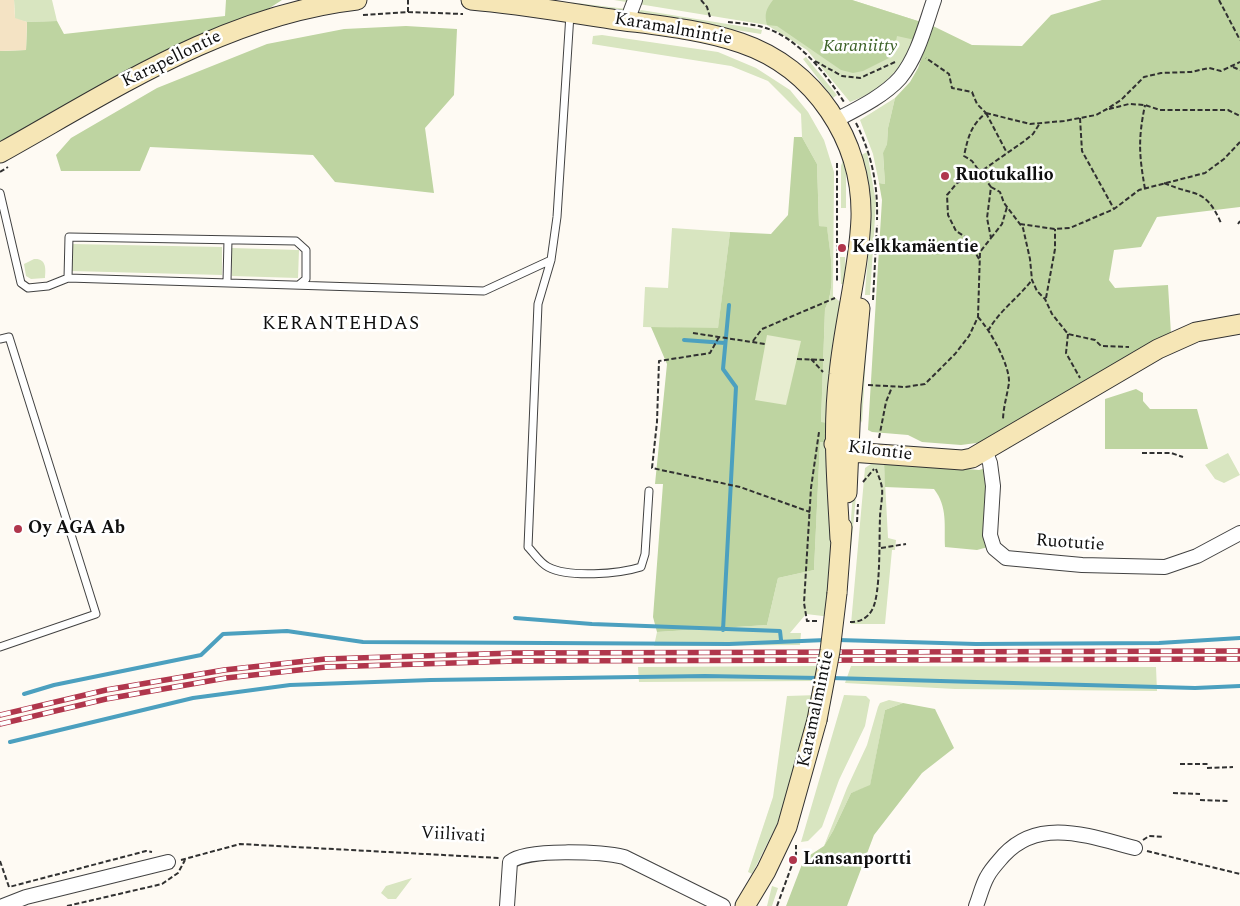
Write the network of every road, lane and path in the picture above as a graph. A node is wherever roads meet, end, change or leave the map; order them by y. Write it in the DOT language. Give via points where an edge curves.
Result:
graph roads {
  1 [pos="408,0"];
  2 [pos="635,0"];
  3 [pos="701,0"];
  4 [pos="706,0"];
  5 [pos="934,0"];
  6 [pos="1219,0"];
  7 [pos="704,3"];
  8 [pos="470,7"];
  9 [pos="359,8"];
  10 [pos="408,12"];
  11 [pos="570,13"];
  12 [pos="710,19"];
  13 [pos="628,21"];
  14 [pos="1240,40"];
  15 [pos="919,52"];
  16 [pos="812,60"];
  17 [pos="1240,62"];
  18 [pos="1232,67"];
  19 [pos="1240,70"];
  20 [pos="1145,105"];
  21 [pos="1107,109"];
  22 [pos="986,113"];
  23 [pos="1240,116"];
  24 [pos="1080,118"];
  25 [pos="836,120"];
  26 [pos="1040,123"];
  27 [pos="1240,142"];
  28 [pos="1007,154"];
  29 [pos="836,159"];
  30 [pos="4,160"];
  31 [pos="0,172"];
  32 [pos="980,172"];
  33 [pos="1164,183"];
  34 [pos="992,187"];
  35 [pos="1145,189"];
  36 [pos="0,193"];
  37 [pos="1007,207"];
  38 [pos="1114,209"];
  39 [pos="1240,221"];
  40 [pos="1221,223"];
  41 [pos="1020,224"];
  42 [pos="1238,224"];
  43 [pos="1055,229"];
  44 [pos="991,238"];
  45 [pos="228,240"];
  46 [pos="551,260"];
  47 [pos="980,260"];
  48 [pos="68,278"];
  49 [pos="1032,280"];
  50 [pos="228,281"];
  51 [pos="300,284"];
  52 [pos="856,299"];
  53 [pos="1045,299"];
  54 [pos="978,317"];
  55 [pos="1240,324"];
  56 [pos="988,331"];
  57 [pos="692,333"];
  58 [pos="1068,334"];
  59 [pos="719,337"];
  60 [pos="0,340"];
  61 [pos="753,342"];
  62 [pos="765,344"];
  63 [pos="1128,346"];
  64 [pos="797,359"];
  65 [pos="840,361"];
  66 [pos="867,384"];
  67 [pos="892,386"];
  68 [pos="1088,391"];
  69 [pos="820,431"];
  70 [pos="1003,441"];
  71 [pos="878,443"];
  72 [pos="845,445"];
  73 [pos="985,450"];
  74 [pos="1142,453"];
  75 [pos="1183,457"];
  76 [pos="874,462"];
  77 [pos="880,464"];
  78 [pos="876,468"];
  79 [pos="860,486"];
  80 [pos="648,491"];
  81 [pos="810,512"];
  82 [pos="1240,534"];
  83 [pos="906,544"];
  84 [pos="881,548"];
  85 [pos="821,621"];
  86 [pos="846,622"];
  87 [pos="0,647"];
  88 [pos="1180,764"];
  89 [pos="1233,767"];
  90 [pos="1173,794"];
  91 [pos="1200,794"];
  92 [pos="1200,800"];
  93 [pos="1230,801"];
  94 [pos="1164,837"];
  95 [pos="1135,848"];
  96 [pos="185,860"];
  97 [pos="0,861"];
  98 [pos="168,862"];
  99 [pos="510,862"];
  100 [pos="766,871"];
  101 [pos="1240,874"];
  102 [pos="3,906"];
  103 [pos="67,906"];
  104 [pos="507,906"];
  105 [pos="723,906"];
  106 [pos="745,906"];
  107 [pos="757,906"];
  108 [pos="976,906"];
  1 -- 10 [label="path"];
  2 -- 13 [label="street"];
  3 -- 7 [label="path"];
  4 -- 7 [label="path"];
  5 -- 15 [label="street"];
  6 -- 14 [label="path"];
  7 -- 12 [label="path"];
  8 -- 10 [label="path"];
  8 -- 11 [label="street, Karamalmintie"];
  9 -- 10 [label="path"];
  9 -- 30 [label="street, Karapellontie" via="275,17 208,40 172,57"];
  11 -- 13 [label="street, Karamalmintie"];
  11 -- 46 [label="lane" via="557,217"];
  13 -- 25 [label="street, Karamalmintie" via="722,37 764,52 802,78"];
  15 -- 16 [label="path" via="860,78 842,76"];
  15 -- 22 [label="path" via="949,74 952,88 972,92 976,104"];
  15 -- 25 [label="street" via="894,84"];
  17 -- 18 [label="path"];
  18 -- 19 [label="path"];
  18 -- 21 [label="path" via="1221,71 1209,68 1144,77"];
  20 -- 21 [label="path" via="1129,104"];
  20 -- 23 [label="path" via="1160,110 1228,110"];
  20 -- 35 [label="path" via="1139,154"];
  21 -- 24 [label="path"];
  22 -- 26 [label="path" via="1030,124"];
  22 -- 28 [label="path"];
  22 -- 32 [label="path" via="968,133 964,156"];
  24 -- 26 [label="path"];
  24 -- 38 [label="path" via="1082,151"];
  25 -- 52 [label="street, Karamalmintie" via="851,153 860,189"];
  26 -- 28 [label="path" via="1033,134"];
  27 -- 33 [label="path" via="1205,173"];
  28 -- 32 [label="path"];
  29 -- 52 [label="path" via="837,294"];
  30 -- 31 [label="path"];
  32 -- 34 [label="path"];
  32 -- 47 [label="path" via="956,183 947,195 948,215 956,231 967,238"];
  33 -- 35 [label="path"];
  33 -- 40 [label="path" via="1208,199"];
  34 -- 37 [label="path" via="1000,192"];
  34 -- 44 [label="path" via="987,218"];
  35 -- 38 [label="path"];
  36 -- 48 [label="lane" via="21,283 28,288 48,286"];
  37 -- 41 [label="path"];
  37 -- 44 [label="path" via="1002,224"];
  38 -- 43 [label="path" via="1070,228"];
  39 -- 42 [label="path"];
  41 -- 43 [label="path"];
  41 -- 49 [label="path"];
  43 -- 53 [label="path" via="1055,249"];
  44 -- 47 [label="path" via="980,252"];
  45 -- 48 [label="lane" via="68,237"];
  45 -- 50 [label="lane"];
  45 -- 51 [label="lane" via="296,241 306,250 306,279"];
  46 -- 51 [label="lane" via="484,291"];
  46 -- 80 [label="lane" via="538,304 528,548 546,566 564,572 624,573 641,567 645,554"];
  47 -- 54 [label="path"];
  48 -- 50 [label="lane"];
  49 -- 53 [label="path"];
  49 -- 56 [label="path" via="1019,297 994,319"];
  50 -- 51 [label="lane"];
  52 -- 61 [label="path" via="762,329"];
  52 -- 65 [label="street, Karamalmintie"];
  52 -- 72 [label="street, Karamalmintie" via="851,404"];
  53 -- 58 [label="path"];
  54 -- 56 [label="path"];
  54 -- 67 [label="path" via="955,354 925,384"];
  55 -- 68 [label="street, Kilontie" via="1205,329 1178,338"];
  56 -- 70 [label="path" via="1006,364 1009,381"];
  57 -- 59 [label="path"];
  58 -- 63 [label="path" via="1095,340 1101,346"];
  58 -- 68 [label="path" via="1066,353"];
  59 -- 61 [label="path"];
  59 -- 81 [label="path" via="710,353 659,361 652,468 740,487"];
  60 -- 87 [label="lane" via="9,337 96,614"];
  61 -- 62 [label="path"];
  64 -- 65 [label="path"];
  65 -- 72 [label="street, Karamalmintie"];
  66 -- 67 [label="path"];
  67 -- 71 [label="path"];
  68 -- 70 [label="street, Kilontie"];
  69 -- 81 [label="path"];
  70 -- 73 [label="street, Kilontie"];
  71 -- 72 [label="street, Kilontie"];
  71 -- 73 [label="street, Kilontie"];
  72 -- 73 [label="street, Kilontie" via="962,460"];
  72 -- 100 [label="street, Karamalmintie, bridge" via="837,593 818,720 795,803"];
  73 -- 82 [label="street, Ruotutie" via="993,480 990,535 994,548 1006,558 1082,565 1165,567 1197,556"];
  74 -- 75 [label="path" via="1171,452"];
  76 -- 78 [label="path"];
  77 -- 78 [label="path"];
  78 -- 79 [label="path"];
  78 -- 84 [label="path" via="882,488"];
  81 -- 85 [label="path" via="804,603 807,621"];
  83 -- 84 [label="path"];
  84 -- 86 [label="path" via="873,609 858,622"];
  88 -- 89 [label="path"];
  90 -- 91 [label="path"];
  92 -- 93 [label="path"];
  94 -- 95 [label="path" via="1146,837"];
  95 -- 101 [label="path"];
  95 -- 108 [label="street" via="1061,832 1032,835 1010,848 987,876"];
  96 -- 98 [label="path, Viilivati"];
  96 -- 99 [label="path, Viilivati" via="240,844 495,857"];
  96 -- 103 [label="path" via="178,873 162,884"];
  97 -- 98 [label="path" via="9,887 146,851 154,852"];
  98 -- 102 [label="street" via="26,897"];
  99 -- 104 [label="street"];
  99 -- 105 [label="street" via="521,855 536,853 608,853"];
  100 -- 106 [label="street, Karamalmintie"];
  100 -- 107 [label="street, Karamalmintie"];
}
